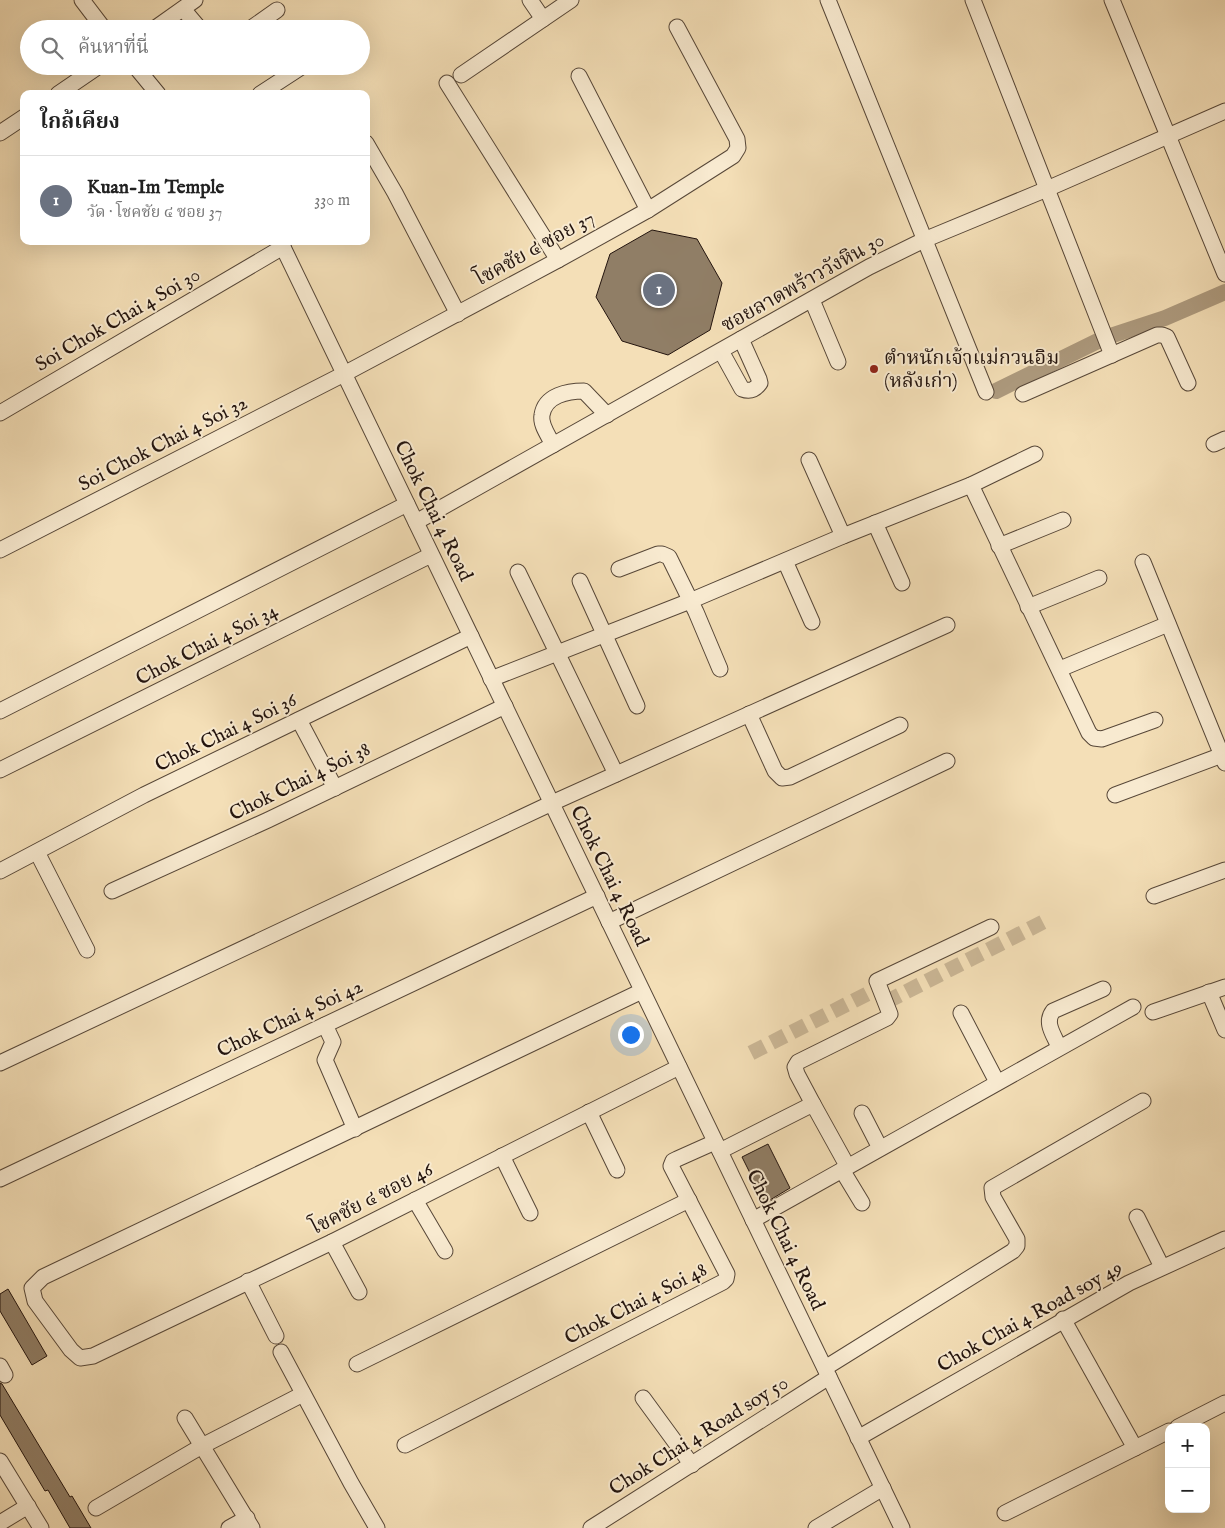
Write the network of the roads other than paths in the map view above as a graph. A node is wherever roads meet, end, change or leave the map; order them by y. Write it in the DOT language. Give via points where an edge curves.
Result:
graph roads {
  1 [pos="82,0"];
  2 [pos="530,0"];
  3 [pos="571,0"];
  4 [pos="828,0"];
  5 [pos="974,0"];
  6 [pos="1112,0"];
  7 [pos="189,4"];
  8 [pos="277,10"];
  9 [pos="543,19"];
  10 [pos="97,20"];
  11 [pos="167,20"];
  12 [pos="196,20"];
  13 [pos="263,20"];
  14 [pos="677,27"];
  15 [pos="86,75"];
  16 [pos="142,75"];
  17 [pos="289,75"];
  18 [pos="461,75"];
  19 [pos="579,76"];
  20 [pos="447,83"];
  21 [pos="64,90"];
  22 [pos="155,90"];
  23 [pos="266,90"];
  24 [pos="1225,111"];
  25 [pos="20,120"];
  26 [pos="0,133"];
  27 [pos="1169,137"];
  28 [pos="370,150"];
  29 [pos="1047,189"];
  30 [pos="648,210"];
  31 [pos="924,240"];
  32 [pos="279,245"];
  33 [pos="281,245"];
  34 [pos="558,260"];
  35 [pos="1225,274"];
  36 [pos="812,300"];
  37 [pos="458,314"];
  38 [pos="741,339"];
  39 [pos="1107,343"];
  40 [pos="721,350"];
  41 [pos="838,362"];
  42 [pos="344,374"];
  43 [pos="1188,383"];
  44 [pos="986,392"];
  45 [pos="1023,394"];
  46 [pos="0,413"];
  47 [pos="607,415"];
  48 [pos="553,445"];
  49 [pos="1035,454"];
  50 [pos="809,460"];
  51 [pos="971,485"];
  52 [pos="407,504"];
  53 [pos="1063,520"];
  54 [pos="416,522"];
  55 [pos="875,523"];
  56 [pos="843,536"];
  57 [pos="999,546"];
  58 [pos="0,550"];
  59 [pos="431,554"];
  60 [pos="785,561"];
  61 [pos="1142,562"];
  62 [pos="619,569"];
  63 [pos="518,572"];
  64 [pos="1100,578"];
  65 [pos="580,581"];
  66 [pos="902,583"];
  67 [pos="690,601"];
  68 [pos="1028,607"];
  69 [pos="812,622"];
  70 [pos="1168,624"];
  71 [pos="947,625"];
  72 [pos="604,634"];
  73 [pos="471,636"];
  74 [pos="558,653"];
  75 [pos="720,669"];
  76 [pos="1060,669"];
  77 [pos="491,679"];
  78 [pos="505,706"];
  79 [pos="637,706"];
  80 [pos="0,711"];
  81 [pos="749,714"];
  82 [pos="299,720"];
  83 [pos="1155,720"];
  84 [pos="900,725"];
  85 [pos="1224,757"];
  86 [pos="947,761"];
  87 [pos="0,770"];
  88 [pos="616,774"];
  89 [pos="335,788"];
  90 [pos="1115,795"];
  91 [pos="552,803"];
  92 [pos="37,852"];
  93 [pos="1225,870"];
  94 [pos="0,871"];
  95 [pos="112,891"];
  96 [pos="597,896"];
  97 [pos="1154,896"];
  98 [pos="609,922"];
  99 [pos="991,927"];
  100 [pos="87,950"];
  101 [pos="1225,987"];
  102 [pos="1103,989"];
  103 [pos="642,991"];
  104 [pos="1209,992"];
  105 [pos="1132,1006"];
  106 [pos="1153,1012"];
  107 [pos="961,1013"];
  108 [pos="325,1025"];
  109 [pos="1225,1030"];
  110 [pos="1059,1047"];
  111 [pos="0,1062"];
  112 [pos="679,1067"];
  113 [pos="997,1082"];
  114 [pos="1143,1101"];
  115 [pos="814,1104"];
  116 [pos="590,1112"];
  117 [pos="862,1113"];
  118 [pos="355,1129"];
  119 [pos="717,1146"];
  120 [pos="880,1148"];
  121 [pos="502,1156"];
  122 [pos="843,1165"];
  123 [pos="616,1170"];
  124 [pos="0,1179"];
  125 [pos="415,1200"];
  126 [pos="689,1200"];
  127 [pos="862,1203"];
  128 [pos="530,1213"];
  129 [pos="1138,1217"];
  130 [pos="753,1220"];
  131 [pos="1225,1239"];
  132 [pos="332,1242"];
  133 [pos="445,1251"];
  134 [pos="1162,1267"];
  135 [pos="248,1281"];
  136 [pos="359,1292"];
  137 [pos="1063,1319"];
  138 [pos="276,1336"];
  139 [pos="281,1352"];
  140 [pos="357,1364"];
  141 [pos="827,1373"];
  142 [pos="302,1394"];
  143 [pos="643,1398"];
  144 [pos="1225,1403"];
  145 [pos="185,1418"];
  146 [pos="1186,1423"];
  147 [pos="1165,1433"];
  148 [pos="858,1438"];
  149 [pos="405,1445"];
  150 [pos="202,1446"];
  151 [pos="1135,1448"];
  152 [pos="0,1461"];
  153 [pos="692,1464"];
  154 [pos="882,1488"];
  155 [pos="28,1506"];
  156 [pos="96,1508"];
  157 [pos="1005,1513"];
  158 [pos="0,1523"];
  159 [pos="250,1523"];
  160 [pos="41,1528"];
  161 [pos="229,1528"];
  162 [pos="377,1528"];
  163 [pos="591,1528"];
  164 [pos="816,1528"];
  165 [pos="902,1528"];
  1 -- 10 [label="street"];
  2 -- 9 [label="street"];
  3 -- 9 [label="street"];
  4 -- 31 [label="street"];
  5 -- 29 [label="street"];
  6 -- 27 [label="street"];
  7 -- 11 [label="street"];
  7 -- 12 [label="street"];
  8 -- 13 [label="street"];
  9 -- 18 [label="street"];
  14 -- 30 [label="street, โชคชัย ๔ ซอย 37" via="737,139 738,148 732,156"];
  15 -- 21 [label="street"];
  16 -- 22 [label="street"];
  17 -- 23 [label="street"];
  19 -- 30 [label="street"];
  20 -- 34 [label="street"];
  24 -- 27 [label="street, ซอยลาดพร้าววังหิน 30"];
  25 -- 26 [label="street"];
  27 -- 29 [label="street, ซอยลาดพร้าววังหิน 30"];
  27 -- 35 [label="street"];
  28 -- 37 [label="street"];
  29 -- 31 [label="street, ซอยลาดพร้าววังหิน 30"];
  29 -- 39 [label="street"];
  30 -- 34 [label="street, โชคชัย ๔ ซอย 37"];
  31 -- 36 [label="street, ซอยลาดพร้าววังหิน 30"];
  31 -- 44 [label="street"];
  32 -- 46 [label="street, Soi Chok Chai 4 Soi 30"];
  33 -- 42 [label="street, Chok Chai 4 Road"];
  34 -- 37 [label="street, โชคชัย ๔ ซอย 37"];
  36 -- 38 [label="street, ซอยลาดพร้าววังหิน 30"];
  36 -- 41 [label="street"];
  37 -- 42 [label="street, โชคชัย ๔ ซอย 37"];
  38 -- 40 [label="street, ซอยลาดพร้าววังหิน 30"];
  38 -- 40 [label="street" via="760,383 753,390 742,389"];
  39 -- 43 [label="street" via="1157,335 1167,337"];
  39 -- 45 [label="street"];
  40 -- 47 [label="street, ซอยลาดพร้าววังหิน 30"];
  42 -- 52 [label="street, Chok Chai 4 Road"];
  42 -- 58 [label="street, Soi Chok Chai 4 Soi 32"];
  47 -- 48 [label="street, ซอยลาดพร้าววังหิน 30"];
  47 -- 48 [label="street" via="584,391 561,393 546,404 542,415 543,425"];
  48 -- 54 [label="street, ซอยลาดพร้าววังหิน 30"];
  49 -- 51 [label="street"];
  50 -- 56 [label="street"];
  51 -- 55 [label="street"];
  51 -- 57 [label="street"];
  52 -- 54 [label="street, Chok Chai 4 Road"];
  52 -- 80 [label="street"];
  53 -- 57 [label="street"];
  54 -- 59 [label="street, Chok Chai 4 Road"];
  55 -- 56 [label="street"];
  55 -- 66 [label="street"];
  56 -- 60 [label="street"];
  57 -- 68 [label="street"];
  59 -- 73 [label="street, Chok Chai 4 Road"];
  59 -- 87 [label="street, Chok Chai 4 Soi 34"];
  60 -- 67 [label="street"];
  60 -- 69 [label="street"];
  61 -- 70 [label="street"];
  62 -- 67 [label="street" via="658,554 669,557"];
  63 -- 74 [label="street"];
  64 -- 68 [label="street"];
  65 -- 72 [label="street"];
  67 -- 72 [label="street"];
  67 -- 75 [label="street"];
  68 -- 76 [label="street"];
  70 -- 76 [label="street"];
  70 -- 85 [label="street"];
  71 -- 81 [label="street"];
  72 -- 74 [label="street"];
  72 -- 79 [label="street"];
  73 -- 77 [label="street, Chok Chai 4 Road"];
  73 -- 82 [label="street, Chok Chai 4 Soi 36"];
  74 -- 77 [label="street"];
  74 -- 88 [label="street"];
  76 -- 83 [label="street" via="1094,738 1102,739"];
  77 -- 78 [label="street, Chok Chai 4 Road"];
  78 -- 89 [label="street, Chok Chai 4 Soi 38"];
  78 -- 91 [label="street, Chok Chai 4 Road"];
  81 -- 84 [label="street" via="775,771 782,778"];
  81 -- 88 [label="street"];
  82 -- 89 [label="street"];
  82 -- 92 [label="street, Chok Chai 4 Soi 36" via="144,795"];
  85 -- 90 [label="street"];
  86 -- 98 [label="street"];
  88 -- 91 [label="street"];
  89 -- 95 [label="street, Chok Chai 4 Soi 38"];
  91 -- 96 [label="street, Chok Chai 4 Road"];
  91 -- 111 [label="street"];
  92 -- 94 [label="street, Chok Chai 4 Soi 36"];
  92 -- 100 [label="street"];
  93 -- 97 [label="street"];
  96 -- 98 [label="street, Chok Chai 4 Road"];
  96 -- 108 [label="street, Chok Chai 4 Soi 42"];
  98 -- 103 [label="street, Chok Chai 4 Road"];
  99 -- 115 [label="street" via="877,981 890,1014 887,1018 798,1062 795,1067"];
  101 -- 104 [label="street"];
  102 -- 110 [label="street" via="1053,1011 1049,1016 1049,1025"];
  103 -- 112 [label="street, Chok Chai 4 Road"];
  103 -- 118 [label="street"];
  104 -- 106 [label="street"];
  104 -- 109 [label="street"];
  105 -- 110 [label="street"];
  107 -- 113 [label="street"];
  108 -- 118 [label="street" via="333,1042 325,1060"];
  108 -- 124 [label="street, Chok Chai 4 Soi 42"];
  110 -- 113 [label="street"];
  112 -- 116 [label="street, โชคชัย ๔ ซอย 46"];
  112 -- 119 [label="street, Chok Chai 4 Road"];
  113 -- 120 [label="street"];
  114 -- 141 [label="street, Chok Chai 4 Road soy 50" via="992,1188 993,1197 1017,1239 1013,1251"];
  115 -- 119 [label="street"];
  115 -- 122 [label="street"];
  116 -- 121 [label="street, โชคชัย ๔ ซอย 46"];
  116 -- 123 [label="street"];
  117 -- 120 [label="street"];
  118 -- 135 [label="street, โชคชัย ๔ ซอย 46" via="43,1277 32,1288 35,1301 80,1358 93,1356"];
  119 -- 126 [label="street, Chok Chai 4 Soi 48" via="673,1161 671,1166"];
  119 -- 130 [label="street, Chok Chai 4 Road"];
  120 -- 122 [label="street"];
  121 -- 125 [label="street, โชคชัย ๔ ซอย 46"];
  121 -- 128 [label="street"];
  122 -- 127 [label="street"];
  122 -- 130 [label="street"];
  125 -- 132 [label="street, โชคชัย ๔ ซอย 46"];
  125 -- 133 [label="street"];
  126 -- 140 [label="street"];
  126 -- 149 [label="street, Chok Chai 4 Soi 48" via="726,1274 723,1282"];
  129 -- 134 [label="street"];
  130 -- 141 [label="street, Chok Chai 4 Road"];
  131 -- 134 [label="street, Chok Chai 4 Road soy 49"];
  132 -- 135 [label="street, โชคชัย ๔ ซอย 46"];
  132 -- 136 [label="street"];
  134 -- 137 [label="street, Chok Chai 4 Road soy 49"];
  135 -- 138 [label="street"];
  137 -- 148 [label="street, Chok Chai 4 Road soy 49"];
  137 -- 151 [label="street"];
  139 -- 142 [label="street"];
  141 -- 148 [label="street, Chok Chai 4 Road"];
  141 -- 153 [label="street, Chok Chai 4 Road soy 50"];
  142 -- 150 [label="street"];
  142 -- 162 [label="street"];
  143 -- 153 [label="street"];
  144 -- 146 [label="street"];
  145 -- 150 [label="street"];
  147 -- 151 [label="street"];
  148 -- 154 [label="street, Chok Chai 4 Road"];
  150 -- 156 [label="street"];
  150 -- 159 [label="street"];
  151 -- 157 [label="street"];
  152 -- 155 [label="street"];
  153 -- 163 [label="street, Chok Chai 4 Road soy 50"];
  154 -- 164 [label="street"];
  154 -- 165 [label="street, Chok Chai 4 Road"];
  155 -- 158 [label="street"];
  155 -- 160 [label="street"];
  159 -- 161 [label="street"];
}
